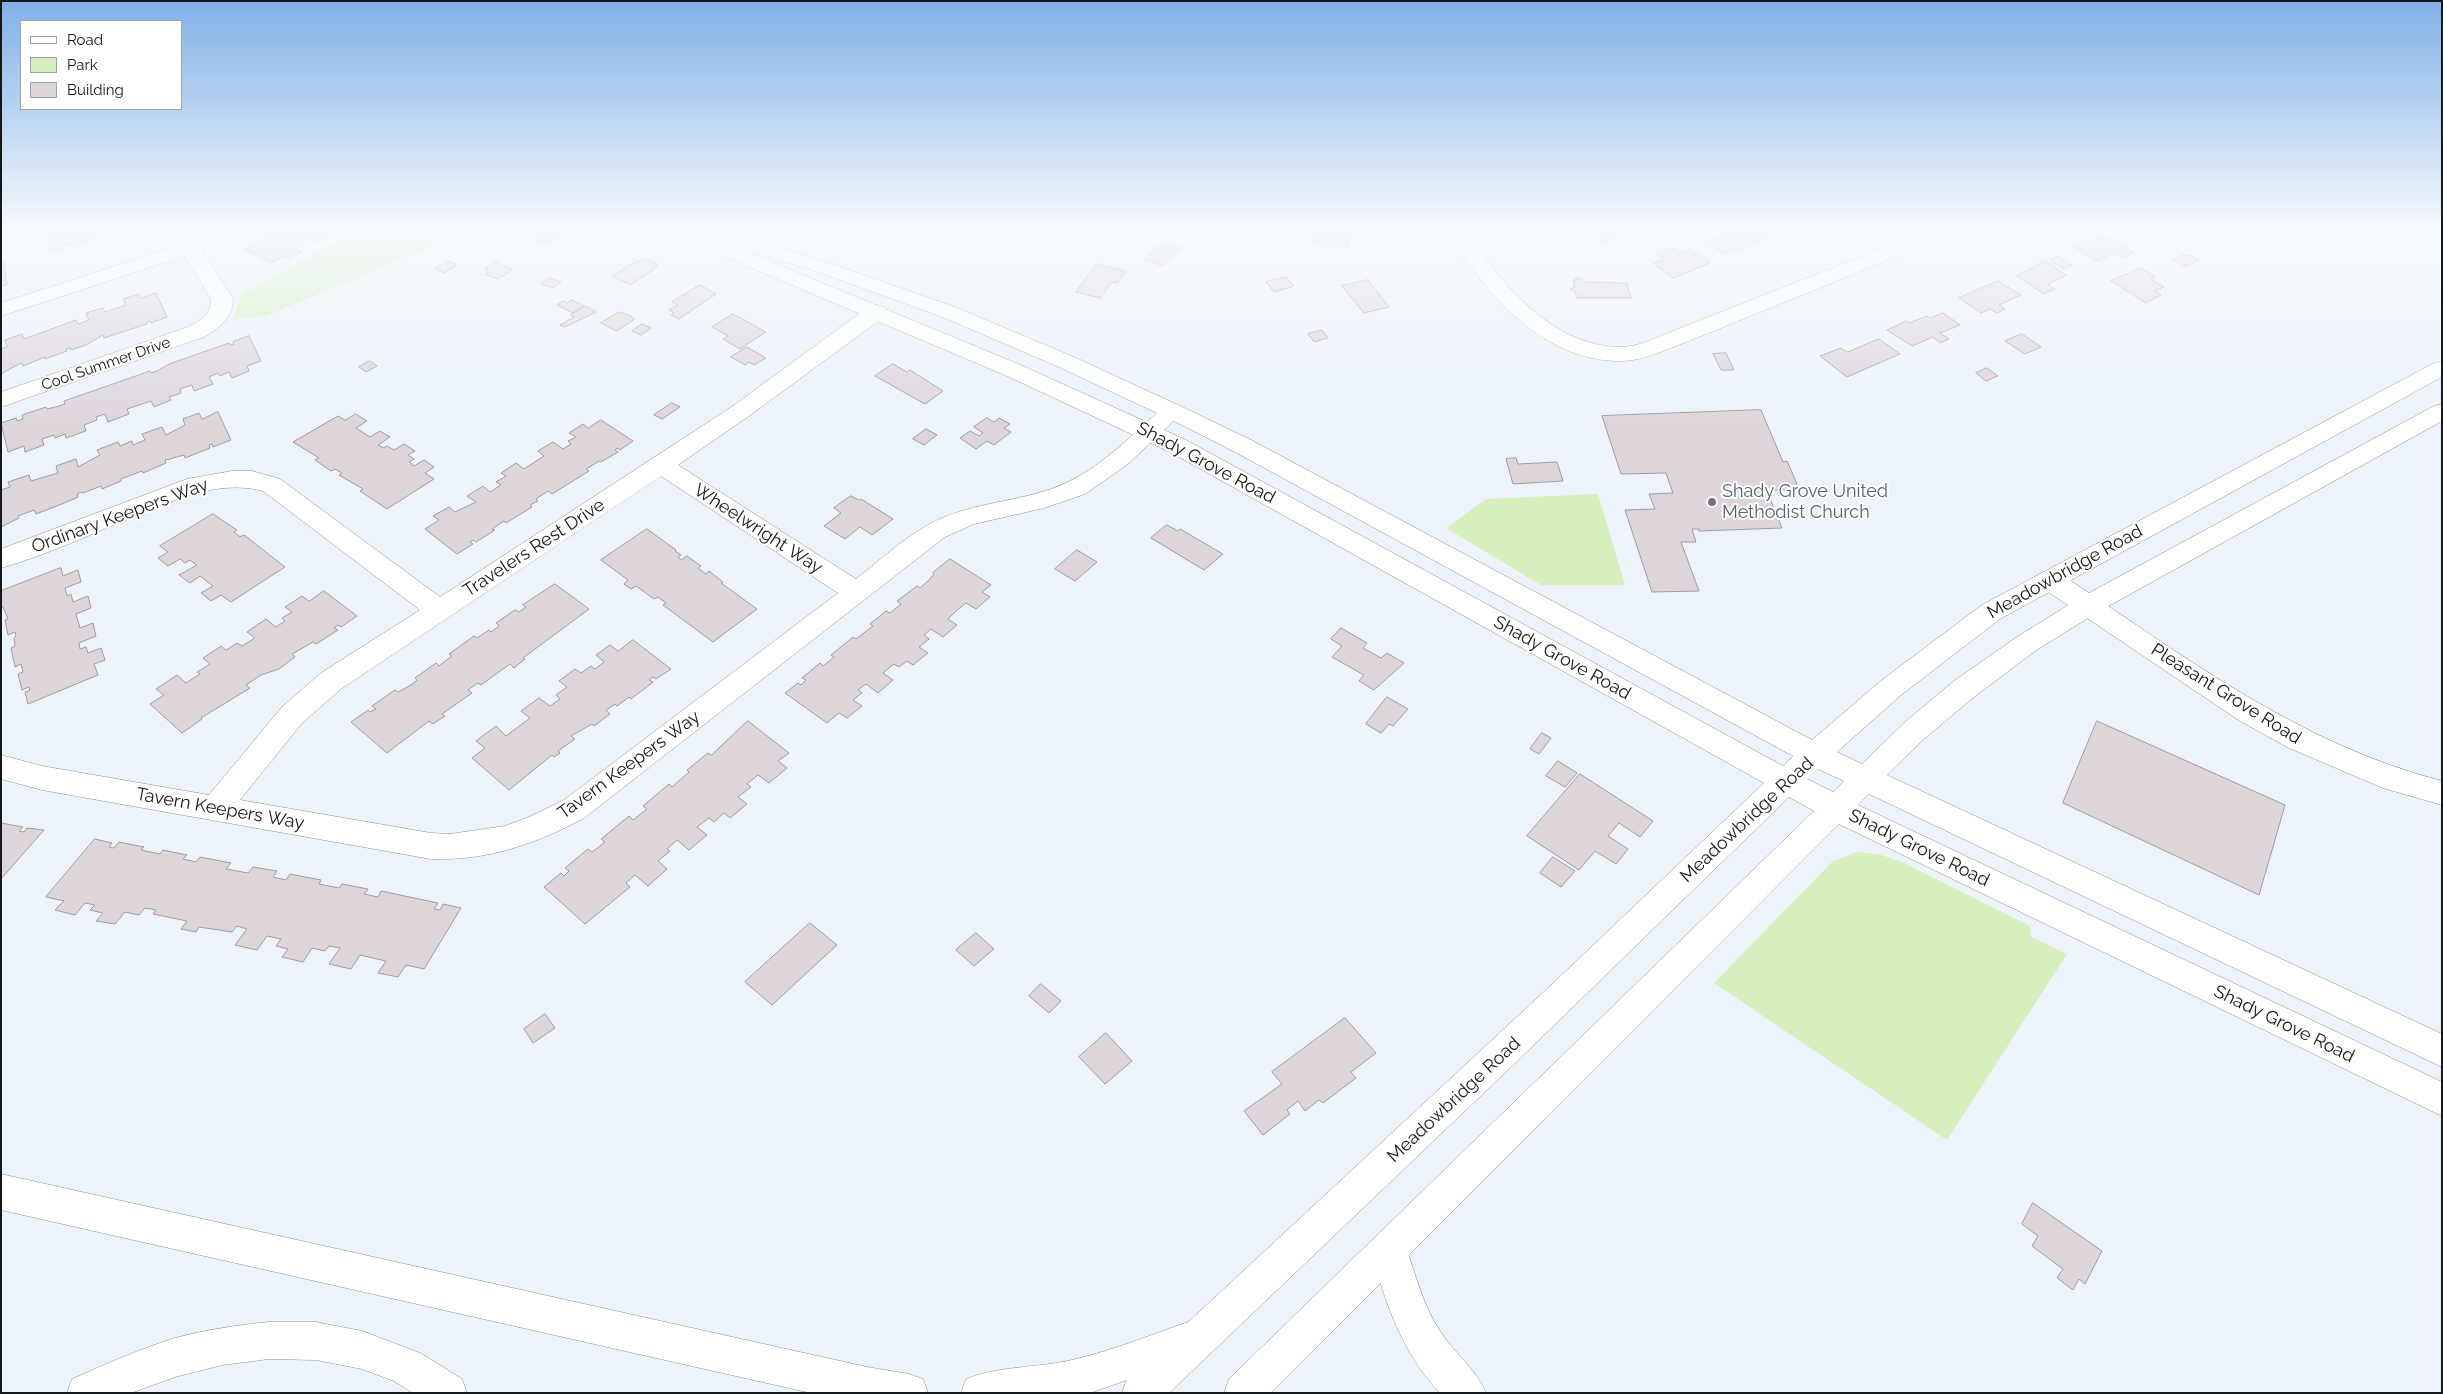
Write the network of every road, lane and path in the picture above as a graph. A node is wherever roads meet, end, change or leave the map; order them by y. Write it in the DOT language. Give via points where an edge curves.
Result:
graph roads {
  1 [pos="50,294"];
  2 [pos="219,294"];
  3 [pos="833,294"];
  4 [pos="905,294"];
  5 [pos="1504,294"];
  6 [pos="1784,294"];
  7 [pos="1,310"];
  8 [pos="876,312"];
  9 [pos="2442,368"];
  10 [pos="1,400"];
  11 [pos="1173,411"];
  12 [pos="2442,411"];
  13 [pos="1148,432"];
  14 [pos="660,465"];
  15 [pos="1,559"];
  16 [pos="2050,580"];
  17 [pos="856,592"];
  18 [pos="2087,606"];
  19 [pos="439,610"];
  20 [pos="1816,754"];
  21 [pos="1,767"];
  22 [pos="1866,779"];
  23 [pos="1786,783"];
  24 [pos="2442,793"];
  25 [pos="216,808"];
  26 [pos="1835,808"];
  27 [pos="2442,1051"];
  28 [pos="2442,1100"];
  29 [pos="1,1192"];
  30 [pos="1389,1251"];
  31 [pos="1200,1338"];
  32 [pos="86,1393"];
  33 [pos="448,1393"];
  34 [pos="909,1393"];
  35 [pos="980,1393"];
  36 [pos="1140,1393"];
  37 [pos="1243,1393"];
  38 [pos="1467,1393"];
  1 -- 7 [label="main road"];
  2 -- 10 [label="main road, Cool Summer Drive" via="222,308 209,325 176,340"];
  3 -- 8 [label="main road, Shady Grove Road"];
  4 -- 11 [label="main road, Shady Grove Road" via="994,329"];
  5 -- 6 [label="main road" via="1542,326 1577,347 1622,354 1661,343"];
  8 -- 13 [label="main road, Shady Grove Road"];
  8 -- 14 [label="main road, Travelers Rest Drive" via="741,411"];
  9 -- 16 [label="main road, Meadowbridge Road"];
  11 -- 13 [label="main road, Tavern Keepers Way"];
  11 -- 20 [label="main road, Shady Grove Road"];
  12 -- 18 [label="main road"];
  13 -- 17 [label="main road, Tavern Keepers Way" via="1095,478 1078,487 949,524 922,540"];
  13 -- 23 [label="main road, Shady Grove Road" via="1256,488"];
  14 -- 17 [label="main road, Wheelwright Way"];
  14 -- 19 [label="main road, Travelers Rest Drive"];
  15 -- 19 [label="main road, Ordinary Keepers Way" via="180,491 208,483 246,479 271,485"];
  16 -- 18 [label="main road, Pleasant Grove Road"];
  16 -- 20 [label="main road, Meadowbridge Road" via="1991,612 1950,641 1895,684"];
  17 -- 25 [label="main road, Tavern Keepers Way" via="574,808 524,834 472,847 431,846"];
  18 -- 22 [label="main road" via="2026,644 1964,689 1915,730"];
  18 -- 24 [label="main road, Pleasant Grove Road" via="2250,713 2299,740 2393,780"];
  19 -- 25 [label="main road, Travelers Rest Drive" via="308,698"];
  20 -- 22 [label="main road, Shady Grove Road"];
  20 -- 23 [label="main road, Meadowbridge Road"];
  21 -- 25 [label="main road, Tavern Keepers Way" via="42,778"];
  22 -- 26 [label="main road"];
  22 -- 27 [label="main road, Shady Grove Road"];
  23 -- 26 [label="main road, Shady Grove Road"];
  23 -- 31 [label="main road, Meadowbridge Road"];
  26 -- 28 [label="main road, Shady Grove Road"];
  26 -- 30 [label="main road"];
  29 -- 34 [label="main road"];
  30 -- 37 [label="main road"];
  30 -- 38 [label="main road" via="1404,1300 1420,1337 1433,1357"];
  31 -- 35 [label="main road" via="1074,1379"];
  31 -- 36 [label="main road, Meadowbridge Road"];
  32 -- 33 [label="main road" via="172,1357 220,1346 278,1339 333,1342 383,1354 425,1374"];
}
